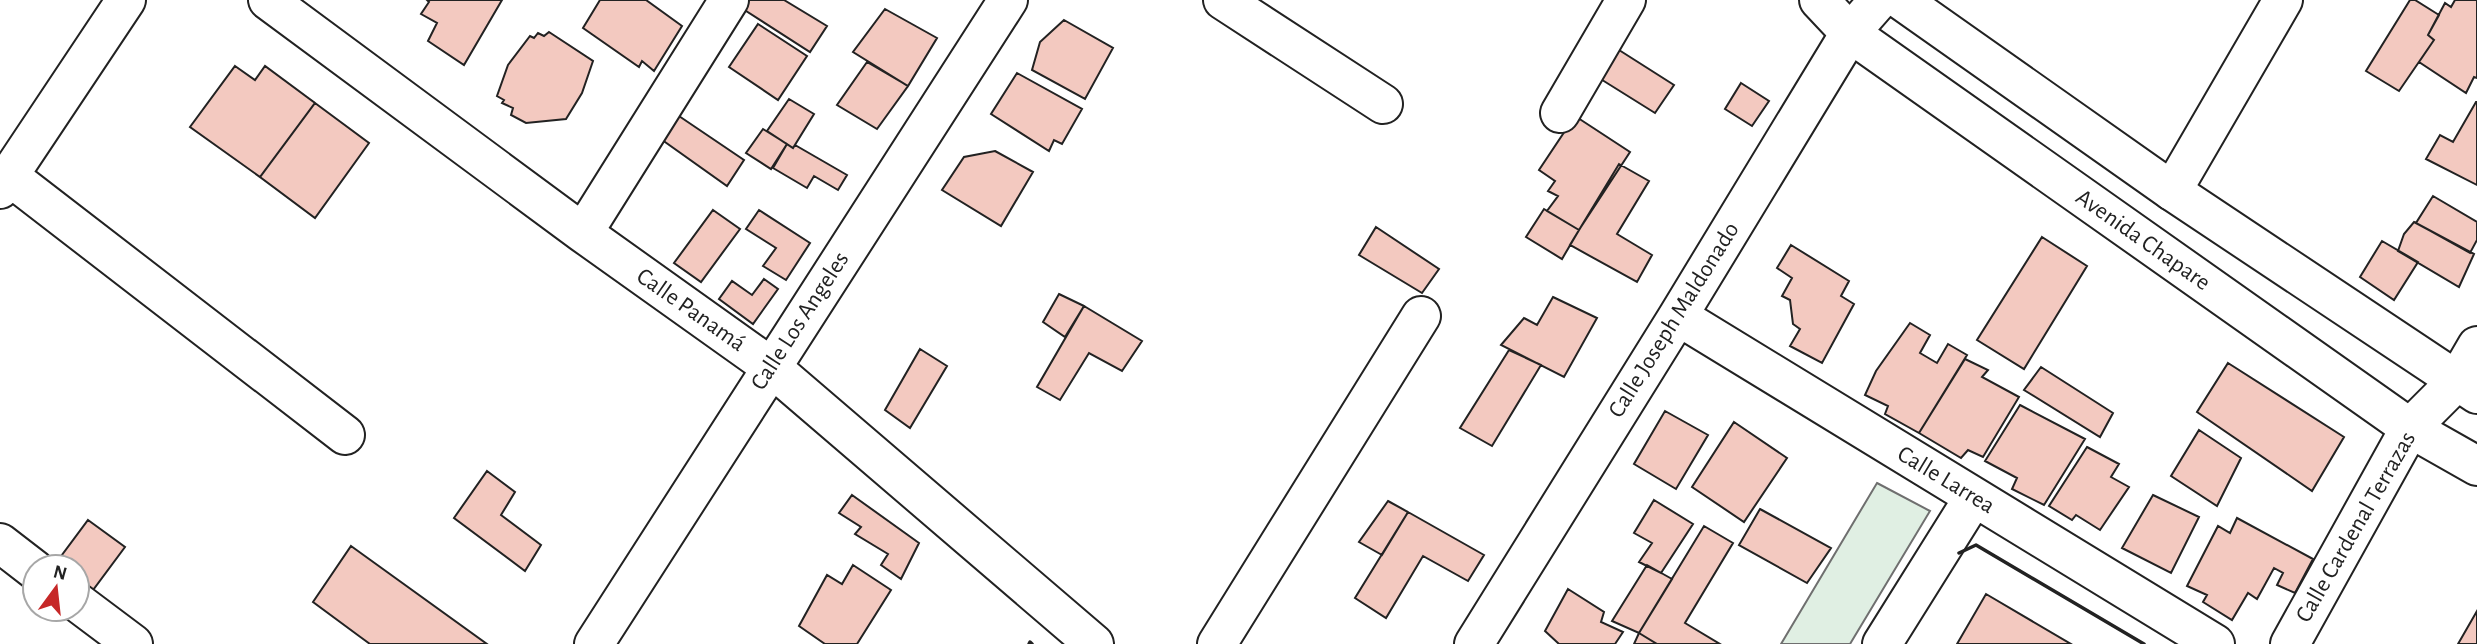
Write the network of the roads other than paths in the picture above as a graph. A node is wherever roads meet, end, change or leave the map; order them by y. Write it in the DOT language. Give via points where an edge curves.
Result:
graph roads {
  1 [pos="127,0"];
  2 [pos="268,0"];
  3 [pos="730,0"];
  4 [pos="1008,0"];
  5 [pos="1223,0"];
  6 [pos="1626,0"];
  7 [pos="1819,0"];
  8 [pos="1879,0"];
  9 [pos="1901,0"];
  10 [pos="2283,0"];
  11 [pos="1850,33"];
  12 [pos="1383,104"];
  13 [pos="1560,113"];
  14 [pos="4,182"];
  15 [pos="2172,191"];
  16 [pos="583,233"];
  17 [pos="1421,316"];
  18 [pos="1678,316"];
  19 [pos="2477,346"];
  20 [pos="771,367"];
  21 [pos="2466,388"];
  22 [pos="2410,428"];
  23 [pos="345,435"];
  24 [pos="2477,466"];
  25 [pos="1974,497"];
  26 [pos="0,543"];
  27 [pos="21,559"];
  28 [pos="91,612"];
  29 [pos="133,644"];
  30 [pos="594,644"];
  31 [pos="1094,644"];
  32 [pos="1217,644"];
  33 [pos="1474,644"];
  34 [pos="1882,644"];
  35 [pos="2215,644"];
  36 [pos="2290,644"];
  1 -- 14 [label="street"];
  2 -- 16 [label="street, Calle Panamá"];
  3 -- 16 [label="street"];
  4 -- 20 [label="street, Calle Los Angeles"];
  5 -- 12 [label="street"];
  6 -- 13 [label="street"];
  7 -- 11 [label="street, Avenida Chapare"];
  8 -- 11 [label="street, Calle Joseph Maldonado"];
  9 -- 15 [label="street"];
  10 -- 15 [label="street"];
  11 -- 18 [label="street, Calle Joseph Maldonado"];
  11 -- 22 [label="street, Avenida Chapare"];
  14 -- 23 [label="street"];
  15 -- 21 [label="street"];
  16 -- 20 [label="street, Calle Panamá"];
  17 -- 32 [label="street"];
  18 -- 25 [label="street, Calle Larrea"];
  18 -- 33 [label="street, Calle Joseph Maldonado"];
  19 -- 21 [label="street, Calle Cardenal Terrazas"];
  20 -- 30 [label="street, Calle Los Angeles"];
  20 -- 31 [label="street, Calle Panamá"];
  21 -- 22 [label="street, Calle Cardenal Terrazas"];
  22 -- 24 [label="street, Avenida Chapare"];
  22 -- 36 [label="street, Calle Cardenal Terrazas"];
  25 -- 34 [label="street"];
  25 -- 35 [label="street, Calle Larrea"];
  26 -- 27 [label="street"];
  28 -- 29 [label="street"];
}
